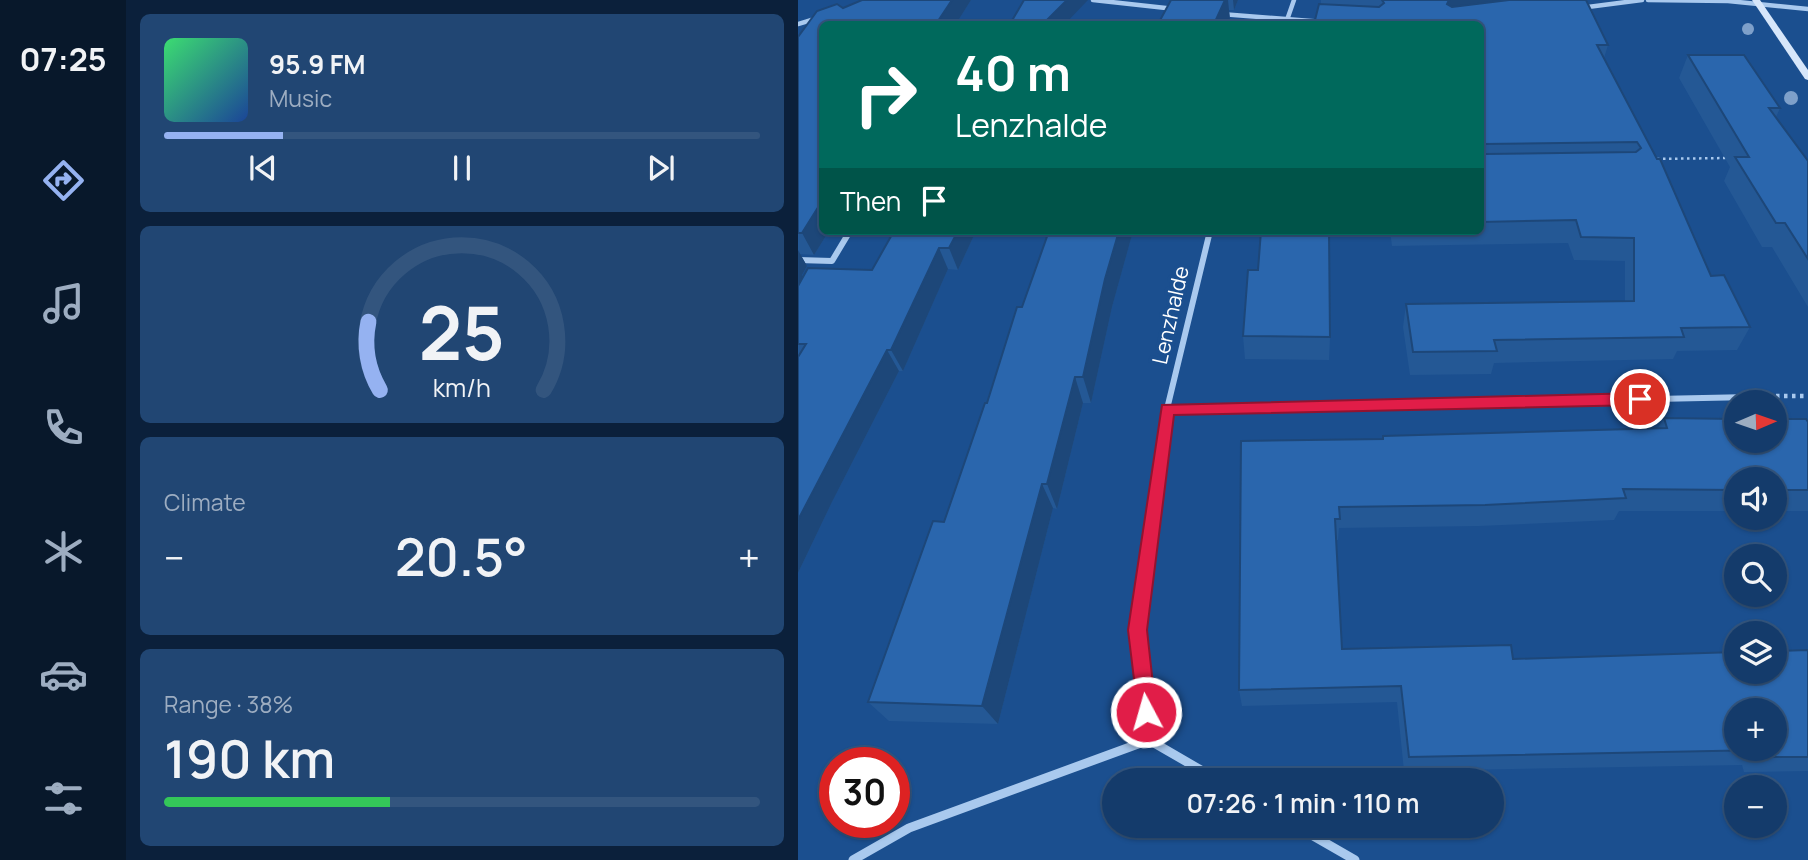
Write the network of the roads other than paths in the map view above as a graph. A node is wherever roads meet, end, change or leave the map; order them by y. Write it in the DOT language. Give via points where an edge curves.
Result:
graph roads {
  1 [pos="1093,0"];
  2 [pos="1294,0"];
  3 [pos="1642,0"];
  4 [pos="1648,0"];
  5 [pos="1758,2"];
  6 [pos="1574,9"];
  7 [pos="1808,9"];
  8 [pos="1188,10"];
  9 [pos="1215,13"];
  10 [pos="829,14"];
  11 [pos="1287,20"];
  12 [pos="1263,21"];
  13 [pos="1278,21"];
  14 [pos="1306,21"];
  15 [pos="798,24"];
  16 [pos="1808,77"];
  17 [pos="848,235"];
  18 [pos="1209,235"];
  19 [pos="798,260"];
  20 [pos="1724,398"];
  21 [pos="1167,409"];
  22 [pos="1149,740"];
  23 [pos="1197,768"];
  24 [pos="1317,838"];
  25 [pos="853,860"];
  26 [pos="1355,860"];
  1 -- 8 [label="street"];
  2 -- 11 [label="street"];
  3 -- 6 [label="street"];
  4 -- 5 [label="street"];
  5 -- 7 [label="street"];
  5 -- 16 [label="main road"];
  9 -- 12 [label="street"];
  10 -- 15 [label="street"];
  11 -- 13 [label="street"];
  11 -- 14 [label="street"];
  17 -- 19 [label="street" via="832,261"];
  18 -- 21 [label="street, Lenzhalde"];
  20 -- 21 [label="street"];
  21 -- 22 [label="street, Lenzhalde" via="1137,630"];
  22 -- 23 [label="street"];
  22 -- 25 [label="street" via="909,828"];
  24 -- 26 [label="street"];
}
